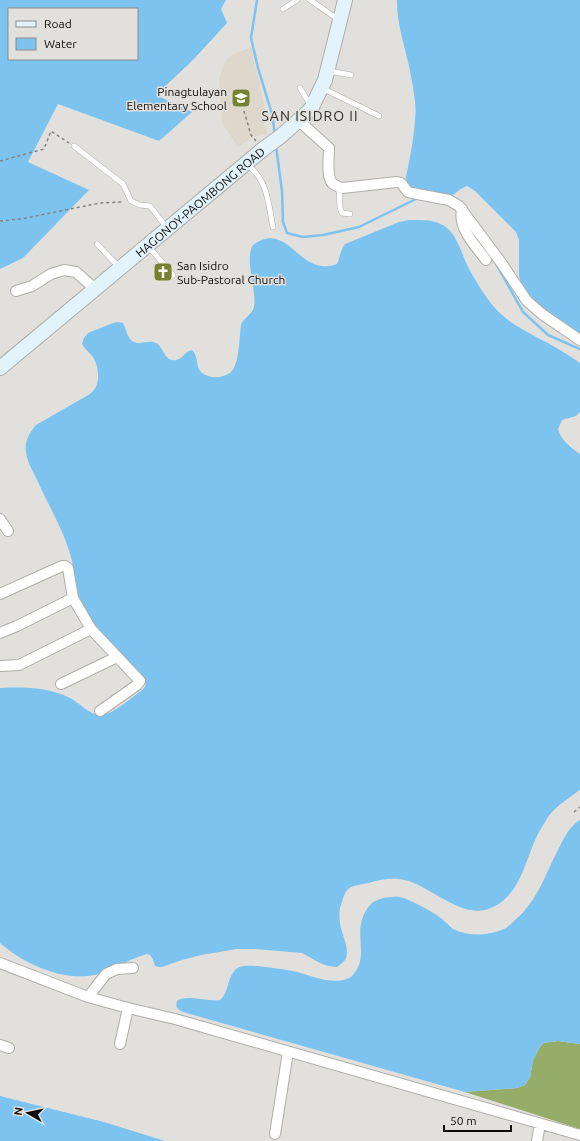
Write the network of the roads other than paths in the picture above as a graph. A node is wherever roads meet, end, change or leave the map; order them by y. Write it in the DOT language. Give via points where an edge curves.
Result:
graph roads {
  1 [pos="297,0"];
  2 [pos="310,0"];
  3 [pos="345,0"];
  4 [pos="283,9"];
  5 [pos="340,20"];
  6 [pos="328,71"];
  7 [pos="351,75"];
  8 [pos="300,88"];
  9 [pos="322,88"];
  10 [pos="312,107"];
  11 [pos="379,116"];
  12 [pos="298,120"];
  13 [pos="74,146"];
  14 [pos="246,163"];
  15 [pos="339,186"];
  16 [pos="461,212"];
  17 [pos="350,214"];
  18 [pos="273,227"];
  19 [pos="167,228"];
  20 [pos="97,244"];
  21 [pos="147,245"];
  22 [pos="486,260"];
  23 [pos="120,268"];
  24 [pos="173,275"];
  25 [pos="95,289"];
  26 [pos="16,291"];
  27 [pos="580,340"];
  28 [pos="0,368"];
  29 [pos="0,519"];
  30 [pos="8,531"];
  31 [pos="0,594"];
  32 [pos="73,598"];
  33 [pos="91,629"];
  34 [pos="0,633"];
  35 [pos="116,657"];
  36 [pos="0,666"];
  37 [pos="61,684"];
  38 [pos="100,711"];
  39 [pos="0,963"];
  40 [pos="133,968"];
  41 [pos="88,997"];
  42 [pos="123,1007"];
  43 [pos="120,1044"];
  44 [pos="288,1052"];
  45 [pos="540,1124"];
  46 [pos="275,1134"];
  47 [pos="580,1135"];
  48 [pos="537,1141"];
  1 -- 4 [label="lane"];
  2 -- 5 [label="lane"];
  3 -- 5 [label="main road, HAGONOY-PAOMBONG ROAD"];
  5 -- 6 [label="main road, HAGONOY-PAOMBONG ROAD"];
  6 -- 7 [label="lane"];
  6 -- 9 [label="main road, HAGONOY-PAOMBONG ROAD"];
  8 -- 10 [label="lane"];
  9 -- 10 [label="main road, HAGONOY-PAOMBONG ROAD"];
  9 -- 11 [label="lane"];
  10 -- 12 [label="main road, HAGONOY-PAOMBONG ROAD"];
  12 -- 14 [label="main road, HAGONOY-PAOMBONG ROAD"];
  12 -- 15 [label="street" via="329,148 331,182"];
  13 -- 19 [label="lane" via="123,184 131,201 150,206"];
  14 -- 18 [label="lane" via="261,178 267,193"];
  14 -- 19 [label="main road, HAGONOY-PAOMBONG ROAD"];
  15 -- 16 [label="street" via="342,188 397,182 412,194 449,200 459,206"];
  15 -- 17 [label="lane" via="340,208 342,213"];
  16 -- 22 [label="street" via="465,232"];
  16 -- 27 [label="street" via="500,261 527,301"];
  19 -- 21 [label="main road, HAGONOY-PAOMBONG ROAD"];
  20 -- 23 [label="lane"];
  21 -- 23 [label="main road, HAGONOY-PAOMBONG ROAD"];
  21 -- 24 [label="lane"];
  23 -- 25 [label="main road, HAGONOY-PAOMBONG ROAD"];
  25 -- 26 [label="street" via="76,272 64,270"];
  25 -- 28 [label="main road, HAGONOY-PAOMBONG ROAD"];
  29 -- 30 [label="street"];
  31 -- 32 [label="street" via="65,566 70,576"];
  32 -- 33 [label="street"];
  32 -- 34 [label="street"];
  33 -- 35 [label="street"];
  33 -- 36 [label="street" via="19,665"];
  35 -- 37 [label="street"];
  35 -- 38 [label="street" via="140,681"];
  39 -- 41 [label="street"];
  40 -- 41 [label="street" via="117,969 106,974"];
  41 -- 42 [label="street"];
  42 -- 43 [label="street"];
  42 -- 44 [label="street"];
  44 -- 45 [label="street"];
  44 -- 46 [label="street"];
  45 -- 47 [label="street"];
  45 -- 48 [label="street"];
}
